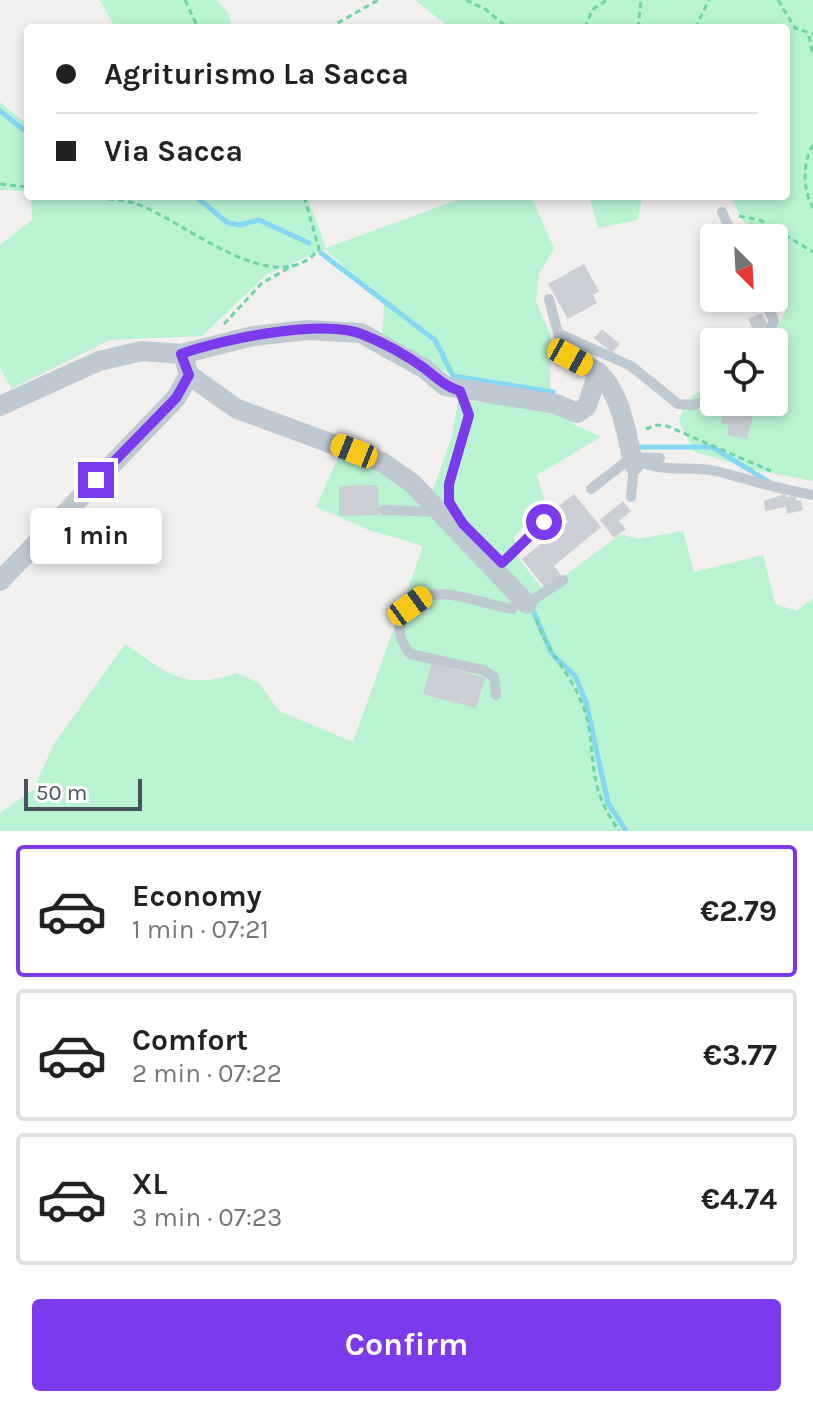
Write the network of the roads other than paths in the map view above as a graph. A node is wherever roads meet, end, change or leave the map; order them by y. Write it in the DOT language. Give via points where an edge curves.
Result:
graph roads {
  1 [pos="722,212"];
  2 [pos="728,224"];
  3 [pos="549,299"];
  4 [pos="558,333"];
  5 [pos="181,354"];
  6 [pos="570,357"];
  7 [pos="598,372"];
  8 [pos="189,375"];
  9 [pos="460,391"];
  10 [pos="700,402"];
  11 [pos="0,406"];
  12 [pos="631,455"];
  13 [pos="660,458"];
  14 [pos="591,489"];
  15 [pos="813,495"];
  16 [pos="631,497"];
  17 [pos="384,510"];
  18 [pos="438,512"];
  19 [pos="544,522"];
  20 [pos="563,580"];
  21 [pos="0,581"];
  22 [pos="523,600"];
  23 [pos="496,695"];
  1 -- 2 [label="lane"];
  3 -- 4 [label="lane"];
  4 -- 6 [label="lane"];
  4 -- 10 [label="lane" via="631,366 678,404"];
  5 -- 8 [label="street"];
  5 -- 9 [label="street" via="253,336 308,330 361,333"];
  5 -- 11 [label="street" via="142,351 99,361"];
  6 -- 7 [label="street"];
  7 -- 9 [label="street" via="587,406 577,413 488,391"];
  7 -- 12 [label="street" via="621,407"];
  8 -- 18 [label="street" via="237,409 382,462 413,484"];
  8 -- 21 [label="street" via="176,398"];
  9 -- 19 [label="lane" via="469,415 449,502 502,563"];
  12 -- 13 [label="lane"];
  12 -- 14 [label="lane"];
  12 -- 15 [label="lane" via="648,467 719,471 778,491"];
  12 -- 16 [label="lane"];
  17 -- 18 [label="lane"];
  18 -- 22 [label="street"];
  20 -- 22 [label="lane"];
  22 -- 23 [label="lane" via="512,609 464,595 423,597 399,623 400,640 410,654 483,670 494,677"];
}
